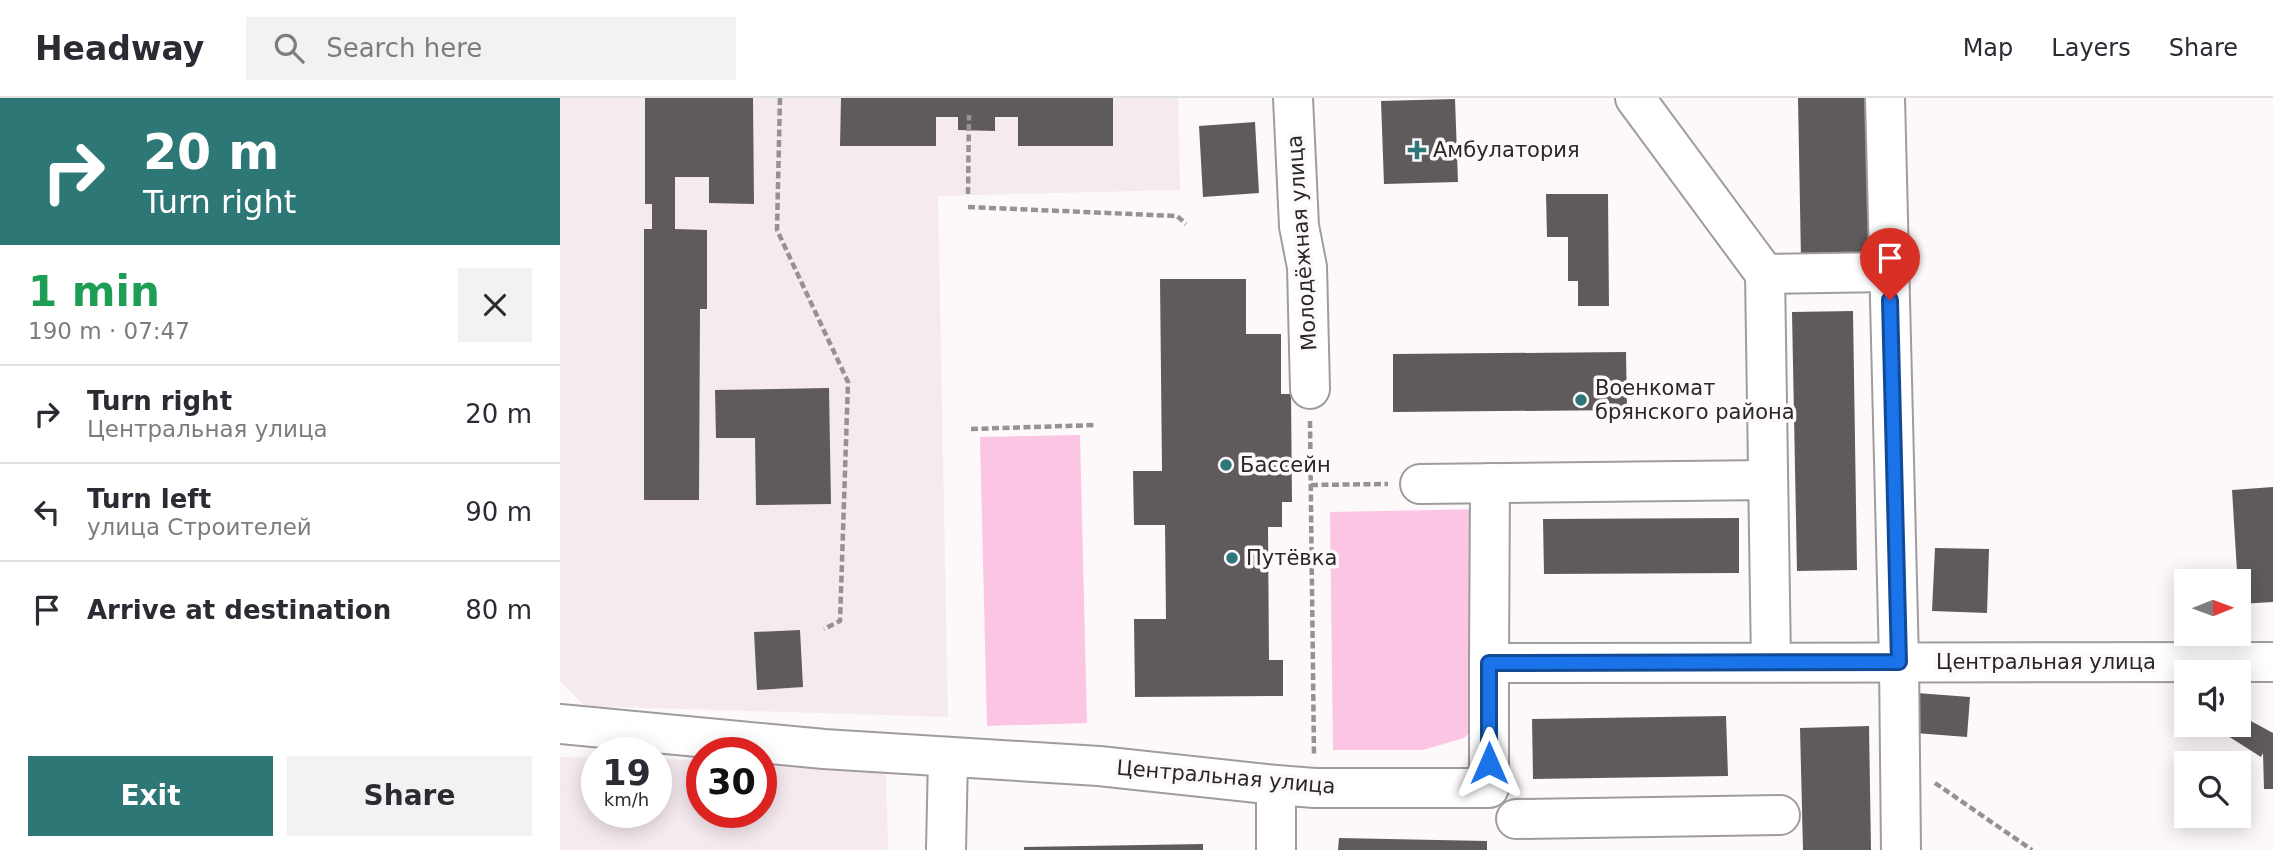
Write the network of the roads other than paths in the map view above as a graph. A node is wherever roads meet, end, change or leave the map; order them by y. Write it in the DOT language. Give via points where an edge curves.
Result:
graph roads {
  1 [pos="1293,98"];
  2 [pos="1635,98"];
  3 [pos="1885,98"];
  4 [pos="1889,272"];
  5 [pos="1765,274"];
  6 [pos="1310,388"];
  7 [pos="1768,480"];
  8 [pos="1490,483"];
  9 [pos="1420,484"];
  10 [pos="1771,662"];
  11 [pos="1899,662"];
  12 [pos="2273,662"];
  13 [pos="1489,663"];
  14 [pos="560,724"];
  15 [pos="948,757"];
  16 [pos="1276,786"];
  17 [pos="1489,788"];
  18 [pos="1780,815"];
  19 [pos="1516,834"];
  20 [pos="946,850"];
  21 [pos="1276,850"];
  22 [pos="1901,850"];
  1 -- 6 [label="street, Молодёжная улица" via="1299,226 1307,267"];
  2 -- 5 [label="street"];
  3 -- 4 [label="street"];
  4 -- 5 [label="street"];
  4 -- 11 [label="street"];
  5 -- 7 [label="street"];
  7 -- 8 [label="street"];
  7 -- 10 [label="street"];
  8 -- 9 [label="street"];
  8 -- 13 [label="street"];
  10 -- 11 [label="street, Центральная улица"];
  10 -- 13 [label="street, Центральная улица"];
  11 -- 12 [label="street, Центральная улица"];
  11 -- 22 [label="street"];
  13 -- 17 [label="street"];
  14 -- 15 [label="street, Центральная улица"];
  15 -- 16 [label="street, Центральная улица" via="1099,766"];
  15 -- 20 [label="street"];
  16 -- 17 [label="street, Центральная улица"];
  16 -- 21 [label="street"];
  17 -- 19 [label="street"];
  18 -- 19 [label="street"];
}
